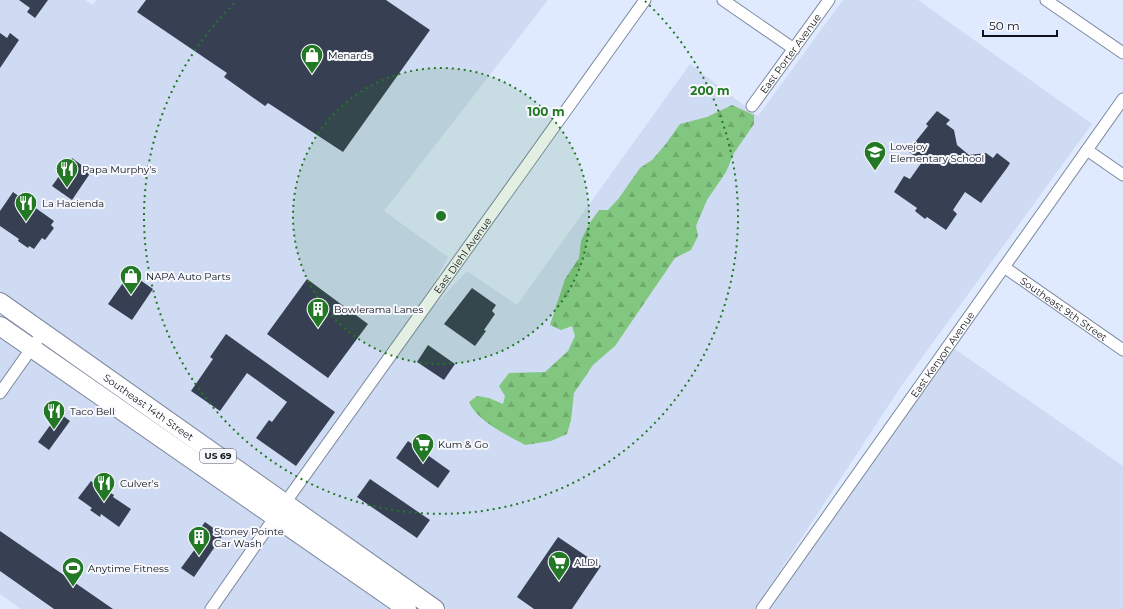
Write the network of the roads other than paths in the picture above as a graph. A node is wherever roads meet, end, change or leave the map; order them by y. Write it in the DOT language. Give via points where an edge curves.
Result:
graph roads {
  1 [pos="645,0"];
  2 [pos="723,0"];
  3 [pos="829,0"];
  4 [pos="1046,0"];
  5 [pos="794,49"];
  6 [pos="1123,53"];
  7 [pos="1123,99"];
  8 [pos="752,106"];
  9 [pos="1087,150"];
  10 [pos="1123,175"];
  11 [pos="1004,267"];
  12 [pos="0,302"];
  13 [pos="0,326"];
  14 [pos="43,332"];
  15 [pos="32,348"];
  16 [pos="1123,350"];
  17 [pos="0,393"];
  18 [pos="280,510"];
  19 [pos="212,609"];
  20 [pos="407,609"];
  21 [pos="435,609"];
  22 [pos="762,609"];
  1 -- 18 [label="street, East Diehl Avenue"];
  2 -- 5 [label="street"];
  3 -- 5 [label="street, East Porter Avenue"];
  4 -- 6 [label="street"];
  5 -- 8 [label="street, East Porter Avenue"];
  7 -- 9 [label="street, East Kenyon Avenue"];
  9 -- 10 [label="street"];
  9 -- 11 [label="street, East Kenyon Avenue"];
  11 -- 16 [label="street, Southeast 9th Street"];
  11 -- 22 [label="street, East Kenyon Avenue"];
  12 -- 14 [label="main road, Southeast 14th Street / US 69"];
  13 -- 15 [label="main road, Southeast 14th Street / US 69"];
  14 -- 15 [label="street"];
  14 -- 18 [label="main road, Southeast 14th Street / US 69"];
  15 -- 17 [label="street"];
  15 -- 18 [label="main road, Southeast 14th Street / US 69"];
  18 -- 19 [label="street, East Diehl Avenue"];
  18 -- 20 [label="main road, Southeast 14th Street / US 69"];
  18 -- 21 [label="main road, Southeast 14th Street / US 69"];
}
